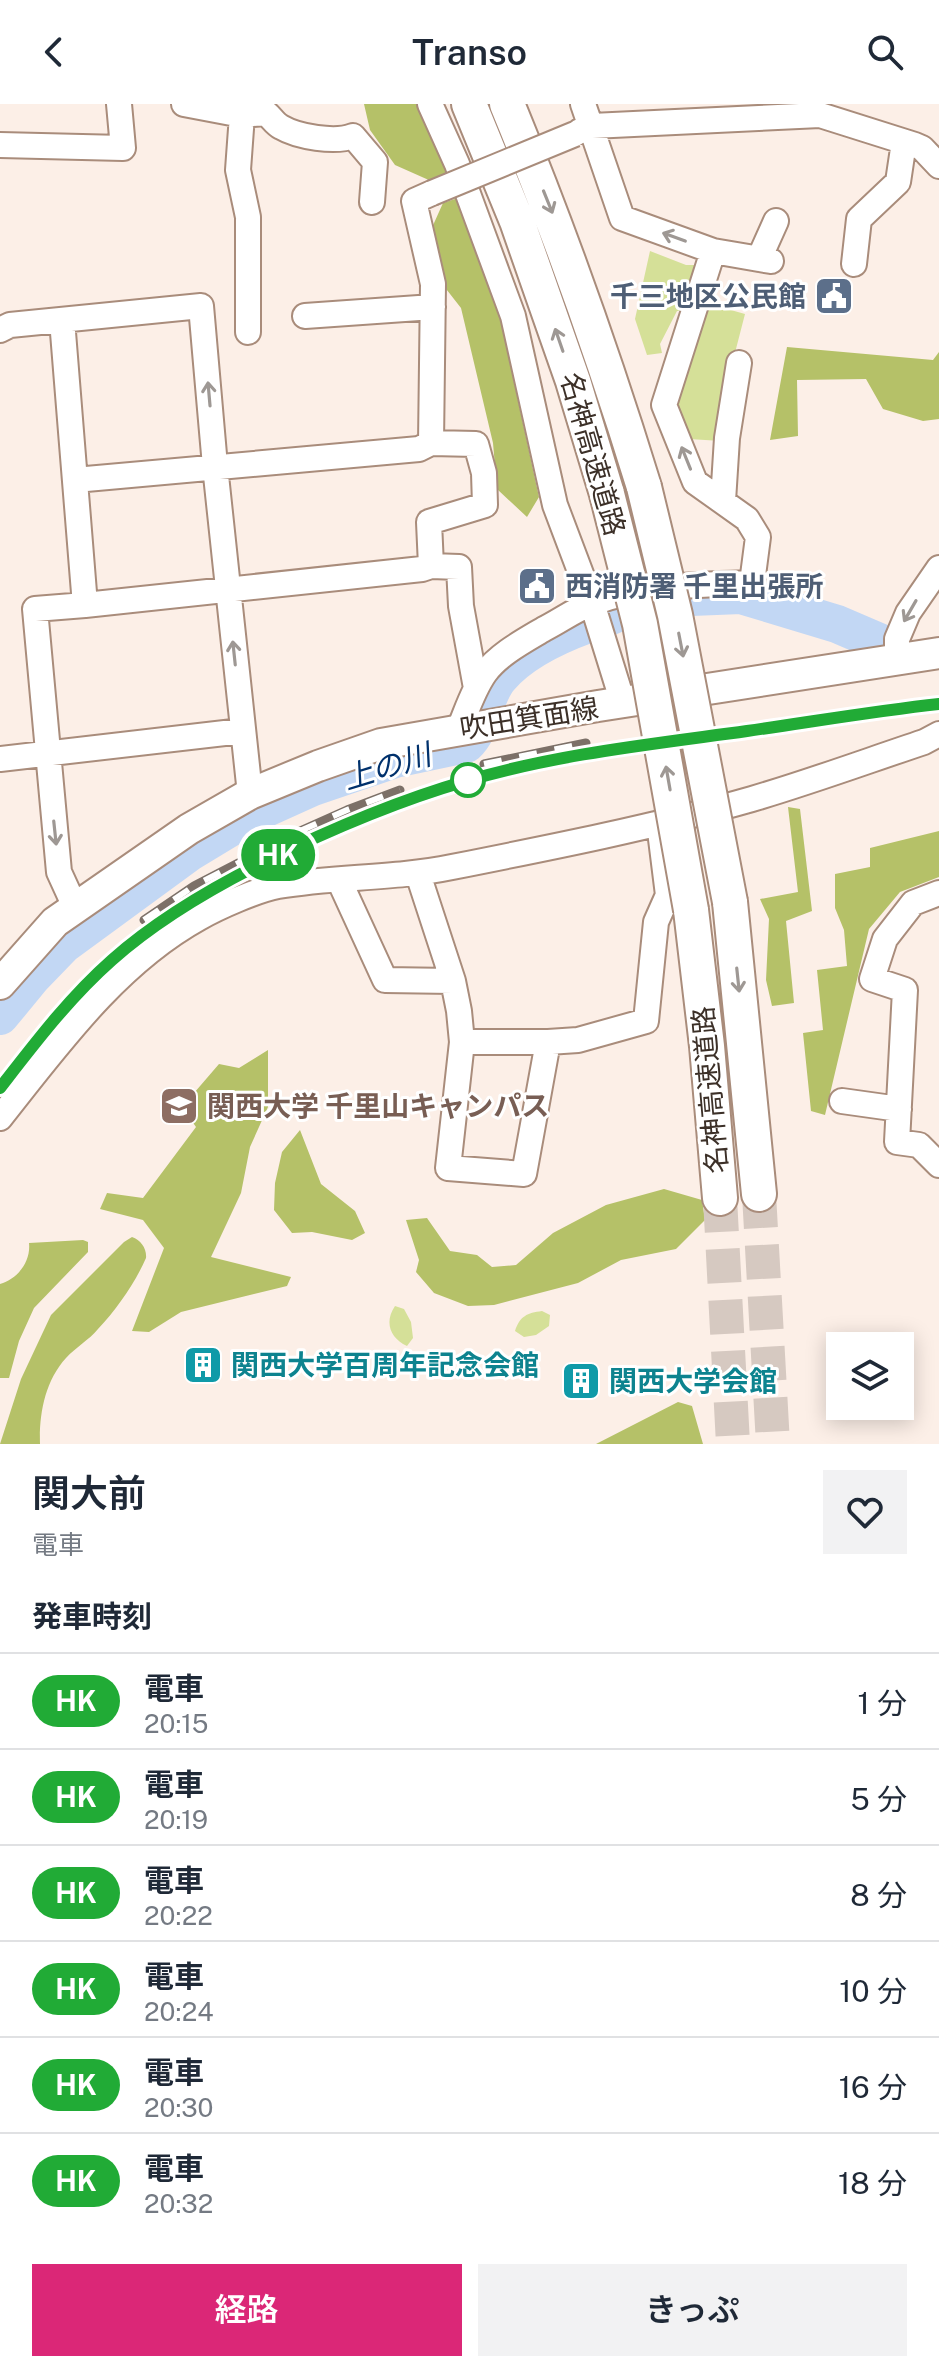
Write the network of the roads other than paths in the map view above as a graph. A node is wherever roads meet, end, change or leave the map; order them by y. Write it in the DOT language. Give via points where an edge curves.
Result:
graph roads {
  1 [pos="119,104"];
  2 [pos="430,104"];
  3 [pos="469,104"];
  4 [pos="507,104"];
  5 [pos="200,105"];
  6 [pos="258,110"];
  7 [pos="762,110"];
  8 [pos="583,121"];
  9 [pos="904,142"];
  10 [pos="0,145"];
  11 [pos="939,166"];
  12 [pos="367,192"];
  13 [pos="776,221"];
  14 [pos="713,251"];
  15 [pos="854,264"];
  16 [pos="433,307"];
  17 [pos="305,316"];
  18 [pos="242,317"];
  19 [pos="62,320"];
  20 [pos="0,330"];
  21 [pos="739,363"];
  22 [pos="431,443"];
  23 [pos="215,466"];
  24 [pos="75,480"];
  25 [pos="723,501"];
  26 [pos="431,566"];
  27 [pos="939,568"];
  28 [pos="228,590"];
  29 [pos="85,605"];
  30 [pos="596,615"];
  31 [pos="939,653"];
  32 [pos="897,660"];
  33 [pos="476,688"];
  34 [pos="623,703"];
  35 [pos="470,727"];
  36 [pos="242,731"];
  37 [pos="939,734"];
  38 [pos="47,756"];
  39 [pos="0,759"];
  40 [pos="250,794"];
  41 [pos="659,823"];
  42 [pos="418,874"];
  43 [pos="339,880"];
  44 [pos="939,893"];
  45 [pos="75,907"];
  46 [pos="453,981"];
  47 [pos="0,984"];
  48 [pos="462,1042"];
  49 [pos="548,1042"];
  50 [pos="842,1101"];
  51 [pos="899,1109"];
  52 [pos="0,1118"];
  53 [pos="939,1165"];
  54 [pos="759,1194"];
  55 [pos="720,1198"];
  1 -- 10 [label="street" via="123,148"];
  2 -- 30 [label="street" via="513,316 555,505"];
  55 -- 3 [label="highway, 名神高速道路, one-way, bridge" via="691,910 640,624 573,381"];
  4 -- 54 [label="highway, 名神高速道路, one-way, bridge" via="608,372 644,487 675,615 730,902"];
  5 -- 6 [label="street"];
  6 -- 12 [label="street" via="280,127 319,139 353,136 375,162"];
  6 -- 18 [label="street" via="238,170 248,217"];
  7 -- 8 [label="street"];
  7 -- 9 [label="street" via="820,115"];
  14 -- 8 [label="street, one-way" via="622,218"];
  8 -- 16 [label="street, bridge" via="414,201 433,284"];
  9 -- 11 [label="street" via="922,148"];
  9 -- 15 [label="street" via="898,182 859,219"];
  13 -- 14 [label="street" via="765,260"];
  25 -- 14 [label="street, one-way" via="695,482 664,405"];
  16 -- 17 [label="street"];
  16 -- 22 [label="street"];
  19 -- 20 [label="street"];
  23 -- 19 [label="street, one-way" via="201,306"];
  19 -- 24 [label="street"];
  21 -- 25 [label="street"];
  22 -- 23 [label="street" via="419,449"];
  22 -- 26 [label="street" via="476,444 485,505 429,522"];
  23 -- 24 [label="street"];
  23 -- 28 [label="street"];
  24 -- 29 [label="street"];
  25 -- 30 [label="street" via="747,519 758,537 752,583 647,589"];
  26 -- 28 [label="street"];
  26 -- 33 [label="street" via="459,567"];
  27 -- 32 [label="street, one-way" via="908,613 897,639"];
  28 -- 29 [label="street"];
  36 -- 28 [label="street, one-way"];
  29 -- 38 [label="street" via="35,609"];
  30 -- 33 [label="street" via="512,650"];
  30 -- 34 [label="street"];
  31 -- 32 [label="main road, 吹田箕面線"];
  32 -- 34 [label="main road, 吹田箕面線"];
  33 -- 35 [label="street"];
  34 -- 35 [label="main road, 吹田箕面線"];
  35 -- 40 [label="main road, 吹田箕面線" via="381,744"];
  36 -- 38 [label="street"];
  36 -- 40 [label="street"];
  37 -- 41 [label="street" via="767,794"];
  38 -- 39 [label="street"];
  38 -- 45 [label="street, one-way" via="59,872"];
  40 -- 45 [label="main road, 吹田箕面線"];
  41 -- 42 [label="street"];
  41 -- 49 [label="street" via="668,895 656,922 646,1021 578,1040"];
  42 -- 43 [label="street"];
  42 -- 46 [label="street"];
  43 -- 46 [label="street" via="385,980"];
  43 -- 52 [label="street" via="275,887 201,916 169,936 82,1016"];
  44 -- 51 [label="street" via="913,903 885,939 872,979 905,990"];
  45 -- 47 [label="main road, 吹田箕面線"];
  46 -- 48 [label="street"];
  48 -- 49 [label="street"];
  48 -- 49 [label="street" via="448,1168 524,1174"];
  50 -- 51 [label="street"];
  51 -- 53 [label="street" via="897,1142 919,1145"];
}
